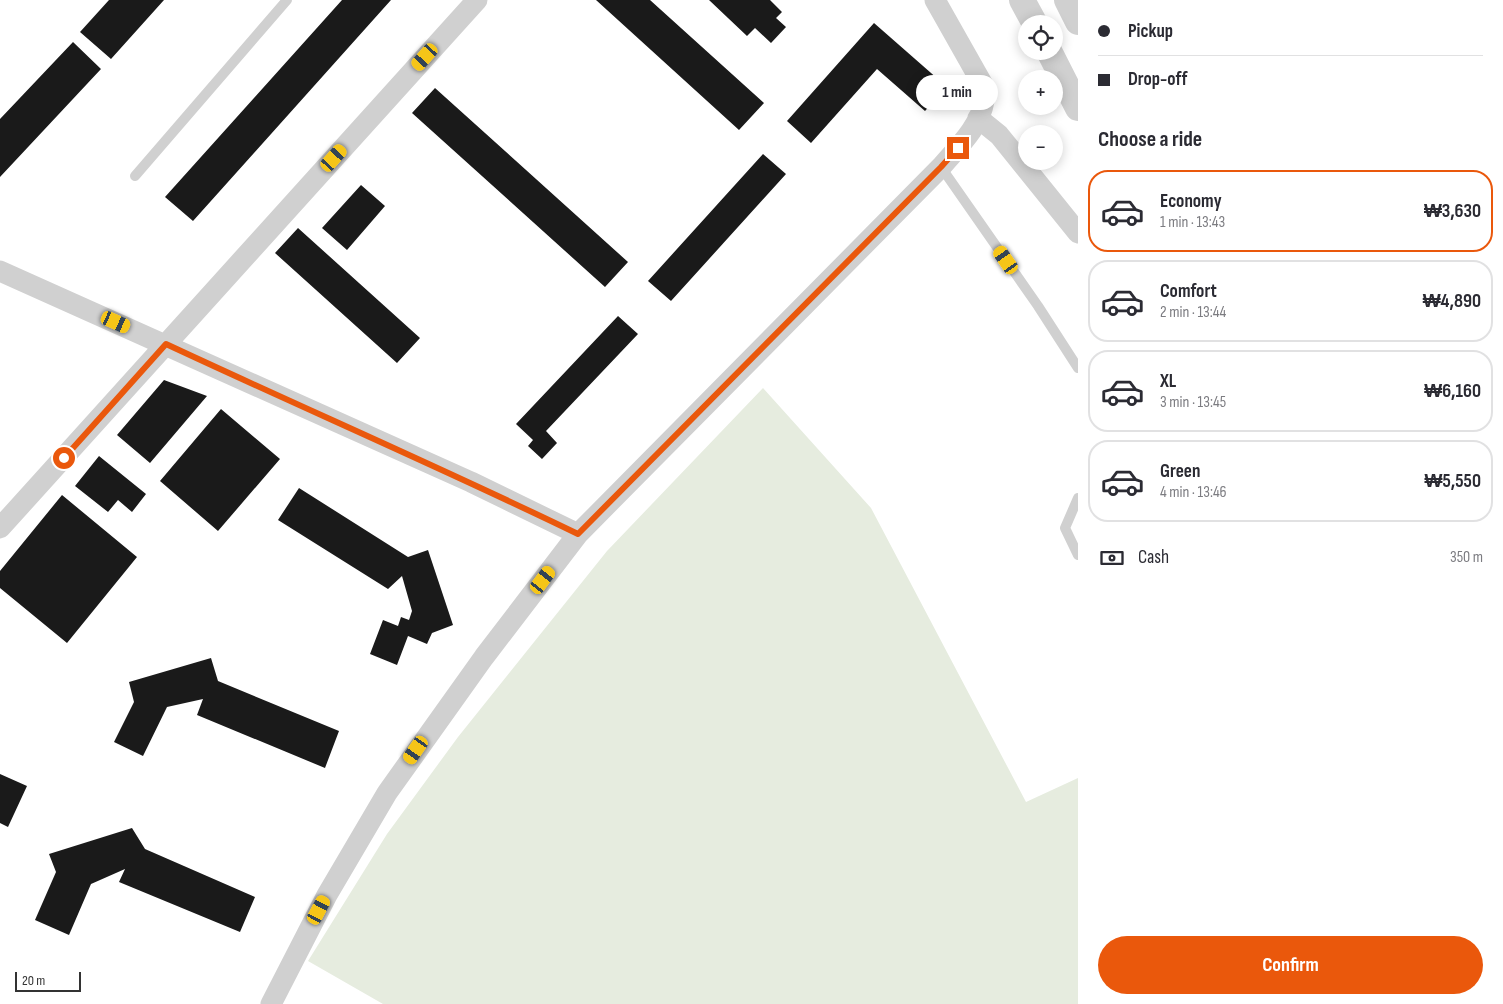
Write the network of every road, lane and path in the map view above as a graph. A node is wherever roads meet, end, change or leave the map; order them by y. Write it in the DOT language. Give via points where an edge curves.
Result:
graph roads {
  1 [pos="287,0"];
  2 [pos="477,0"];
  3 [pos="935,0"];
  4 [pos="1022,0"];
  5 [pos="1067,0"];
  6 [pos="1030,15"];
  7 [pos="1078,22"];
  8 [pos="1054,60"];
  9 [pos="1078,108"];
  10 [pos="978,118"];
  11 [pos="941,167"];
  12 [pos="135,176"];
  13 [pos="1078,233"];
  14 [pos="0,272"];
  15 [pos="166,344"];
  16 [pos="1078,368"];
  17 [pos="1078,498"];
  18 [pos="0,528"];
  19 [pos="578,534"];
  20 [pos="1078,555"];
  21 [pos="271,1004"];
  1 -- 12 [label="lane"];
  2 -- 15 [label="street"];
  3 -- 10 [label="street" via="983,85 984,100"];
  4 -- 6 [label="street"];
  5 -- 7 [label="street"];
  8 -- 9 [label="street"];
  10 -- 11 [label="street"];
  10 -- 13 [label="street" via="999,135"];
  11 -- 16 [label="lane"];
  11 -- 19 [label="street"];
  14 -- 15 [label="street"];
  15 -- 18 [label="street"];
  15 -- 19 [label="street"];
  17 -- 20 [label="lane" via="1064,528"];
  19 -- 21 [label="street" via="484,657 387,793 328,895"];
}
